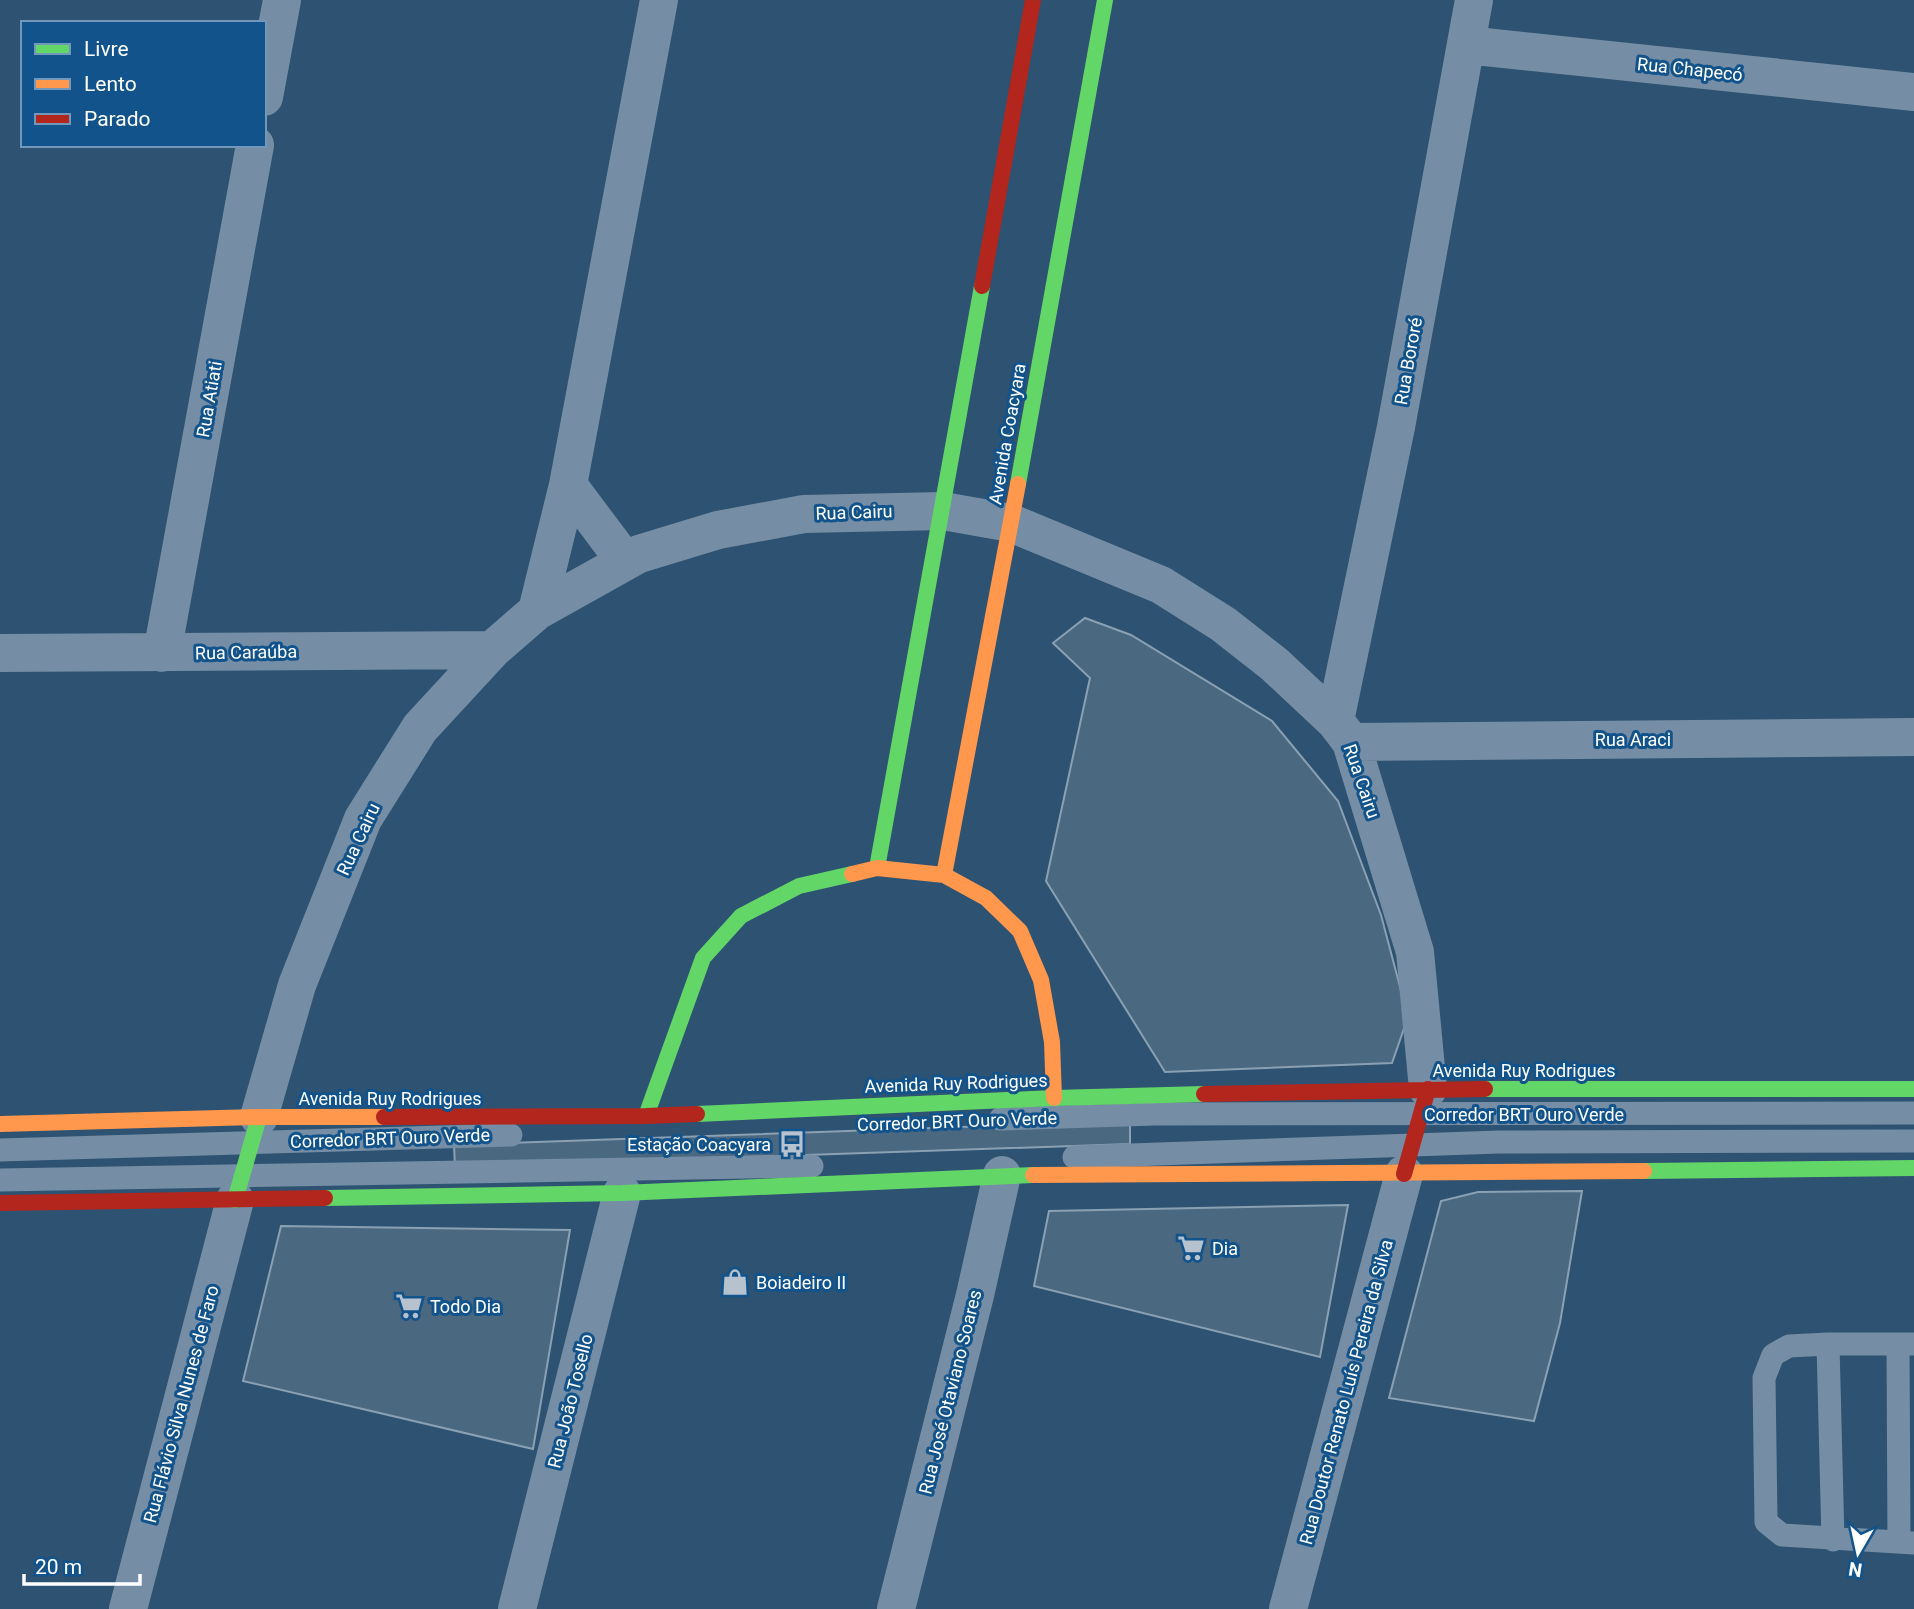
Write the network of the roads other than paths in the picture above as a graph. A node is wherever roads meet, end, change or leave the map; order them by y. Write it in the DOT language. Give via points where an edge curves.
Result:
graph roads {
  1 [pos="282,0"];
  2 [pos="659,0"];
  3 [pos="1033,0"];
  4 [pos="1105,0"];
  5 [pos="1474,0"];
  6 [pos="1466,45"];
  7 [pos="266,86"];
  8 [pos="1914,92"];
  9 [pos="255,147"];
  10 [pos="568,485"];
  11 [pos="943,511"];
  12 [pos="1011,523"];
  13 [pos="625,561"];
  14 [pos="537,611"];
  15 [pos="492,650"];
  16 [pos="0,653"];
  17 [pos="162,653"];
  18 [pos="1343,731"];
  19 [pos="1914,737"];
  20 [pos="877,867"];
  21 [pos="944,875"];
  22 [pos="1914,1089"];
  23 [pos="1055,1098"];
  24 [pos="1424,1102"];
  25 [pos="1914,1113"];
  26 [pos="646,1116"];
  27 [pos="0,1124"];
  28 [pos="255,1130"];
  29 [pos="1914,1142"];
  30 [pos="0,1150"];
  31 [pos="1408,1160"];
  32 [pos="1914,1168"];
  33 [pos="1002,1175"];
  34 [pos="0,1180"];
  35 [pos="239,1187"];
  36 [pos="622,1193"];
  37 [pos="8,1202"];
  38 [pos="0,1222"];
  39 [pos="1828,1344"];
  40 [pos="1906,1344"];
  41 [pos="1833,1539"];
  42 [pos="1907,1543"];
  43 [pos="128,1609"];
  44 [pos="517,1609"];
  45 [pos="896,1609"];
  46 [pos="1287,1609"];
  1 -- 7 [label="street"];
  2 -- 10 [label="street"];
  3 -- 11 [label="main road"];
  4 -- 12 [label="main road, Avenida Coacyara"];
  5 -- 6 [label="street, Rua Bororé"];
  6 -- 8 [label="street, Rua Chapecó"];
  6 -- 18 [label="street, Rua Bororé"];
  9 -- 17 [label="street, Rua Atiati"];
  10 -- 13 [label="street"];
  10 -- 14 [label="street"];
  11 -- 12 [label="street, Rua Cairu"];
  11 -- 13 [label="street, Rua Cairu" via="804,514 718,530"];
  11 -- 20 [label="main road"];
  12 -- 18 [label="street, Rua Cairu" via="1161,585 1274,664"];
  12 -- 21 [label="main road, Avenida Coacyara"];
  13 -- 14 [label="street, Rua Cairu"];
  14 -- 15 [label="street, Rua Cairu"];
  15 -- 17 [label="street, Rua Caraúba"];
  15 -- 28 [label="street, Rua Cairu" via="420,727 363,819 297,985"];
  16 -- 17 [label="street, Rua Caraúba"];
  18 -- 19 [label="street, Rua Araci"];
  18 -- 24 [label="street, Rua Cairu" via="1415,952"];
  20 -- 21 [label="main road"];
  20 -- 26 [label="main road" via="799,886 741,916 704,958"];
  21 -- 23 [label="main road" via="986,898 1020,931 1041,980 1052,1042"];
  22 -- 24 [label="main road, Avenida Ruy Rodrigues"];
  23 -- 24 [label="main road, Avenida Ruy Rodrigues"];
  23 -- 26 [label="main road, Avenida Ruy Rodrigues"];
  24 -- 25 [label="lane, Corredor BRT Ouro Verde"];
  24 -- 28 [label="lane, Corredor BRT Ouro Verde" via="1156,1114"];
  24 -- 31 [label="main road"];
  26 -- 28 [label="main road, Avenida Ruy Rodrigues"];
  27 -- 28 [label="main road, Avenida Ruy Rodrigues"];
  28 -- 30 [label="lane, Corredor BRT Ouro Verde"];
  28 -- 35 [label="main road"];
  29 -- 31 [label="lane, Corredor BRT Ouro Verde" via="1513,1142"];
  31 -- 32 [label="main road"];
  31 -- 33 [label="main road"];
  31 -- 35 [label="lane, Corredor BRT Ouro Verde" via="825,1166"];
  31 -- 46 [label="street, Rua Doutor Renato Luís Pereira da Silva"];
  33 -- 36 [label="main road"];
  33 -- 45 [label="street, Rua José Otaviano Soares"];
  34 -- 35 [label="lane, Corredor BRT Ouro Verde"];
  35 -- 36 [label="main road"];
  35 -- 37 [label="main road"];
  35 -- 43 [label="street, Rua Flávio Silva Nunes de Faro"];
  36 -- 44 [label="street, Rua João Tosello"];
  37 -- 38 [label="lane"];
  39 -- 40 [label="lane"];
  39 -- 41 [label="lane"];
  39 -- 41 [label="lane" via="1789,1346 1773,1354 1764,1378 1766,1522 1782,1535"];
  40 -- 42 [label="lane"];
  41 -- 42 [label="lane"];
}
